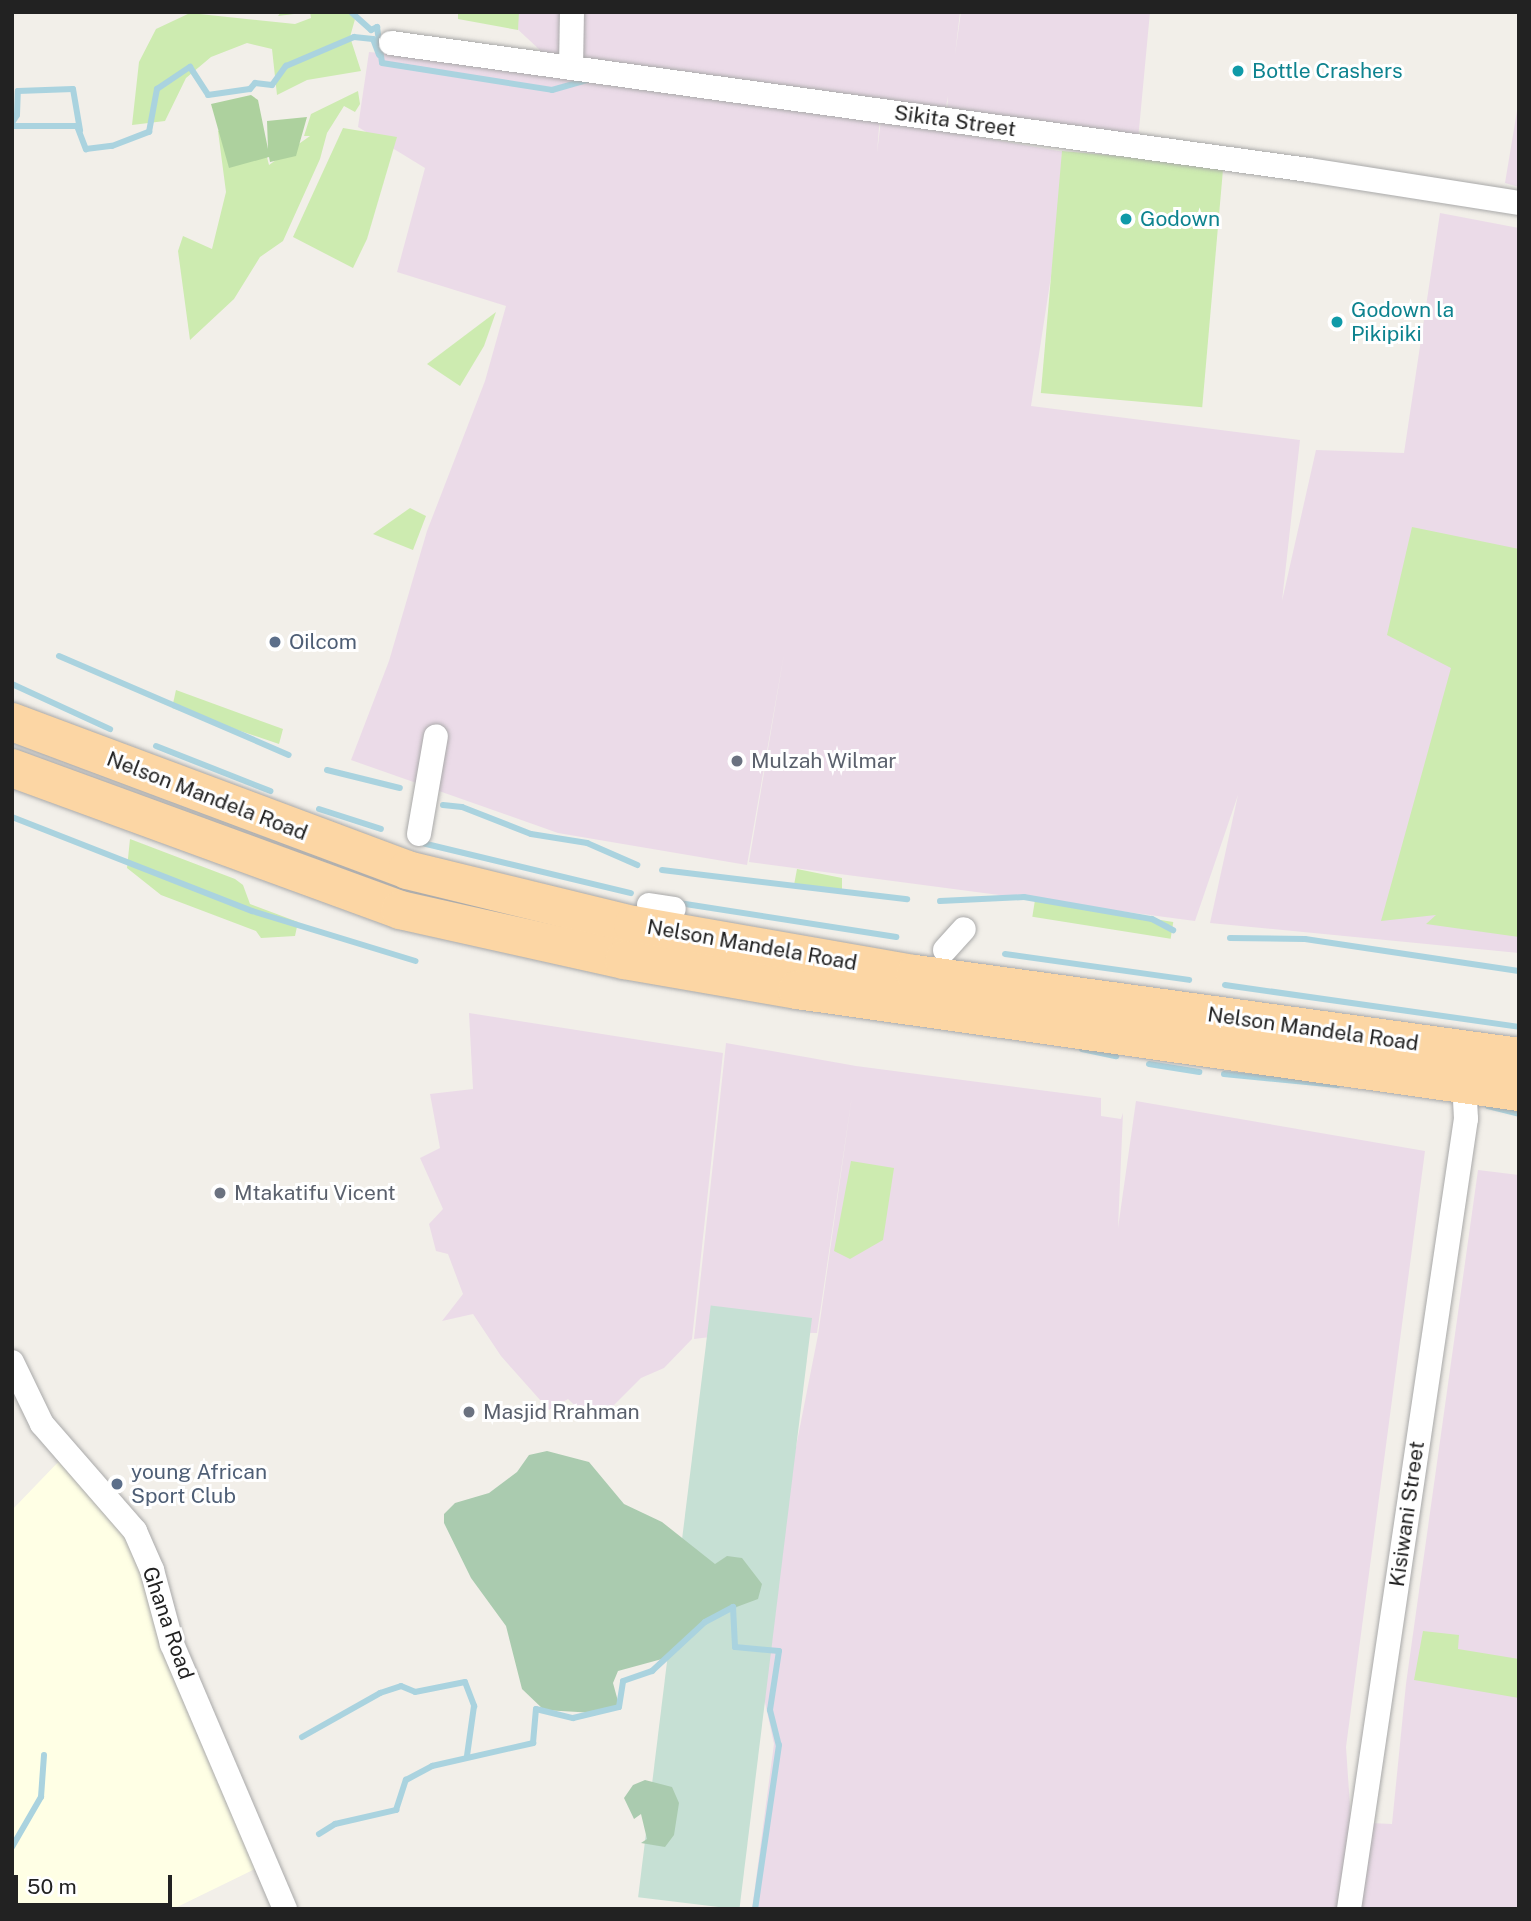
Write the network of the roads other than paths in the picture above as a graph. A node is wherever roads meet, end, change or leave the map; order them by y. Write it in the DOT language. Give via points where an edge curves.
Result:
graph roads {
  1 [pos="572,12"];
  2 [pos="391,43"];
  3 [pos="571,68"];
  4 [pos="1519,203"];
  5 [pos="12,722"];
  6 [pos="436,736"];
  7 [pos="12,768"];
  8 [pos="419,834"];
  9 [pos="649,905"];
  10 [pos="674,909"];
  11 [pos="964,929"];
  12 [pos="945,950"];
  13 [pos="1519,1057"];
  14 [pos="1519,1092"];
  15 [pos="1465,1102"];
  16 [pos="12,1362"];
  17 [pos="285,1909"];
  18 [pos="1349,1909"];
  1 -- 3 [label="street"];
  2 -- 3 [label="street, Sikita Street"];
  3 -- 4 [label="street, Sikita Street"];
  5 -- 13 [label="main road, Nelson Mandela Road" via="351,852 580,913 915,974"];
  6 -- 8 [label="street"];
  7 -- 15 [label="main road, Nelson Mandela Road" via="400,910 624,960"];
  9 -- 10 [label="street"];
  11 -- 12 [label="street"];
  14 -- 15 [label="main road, Nelson Mandela Road"];
  15 -- 18 [label="street, Kisiwani Street"];
  16 -- 17 [label="street, Ghana Road" via="42,1424 135,1531 152,1570 172,1644"];
}
